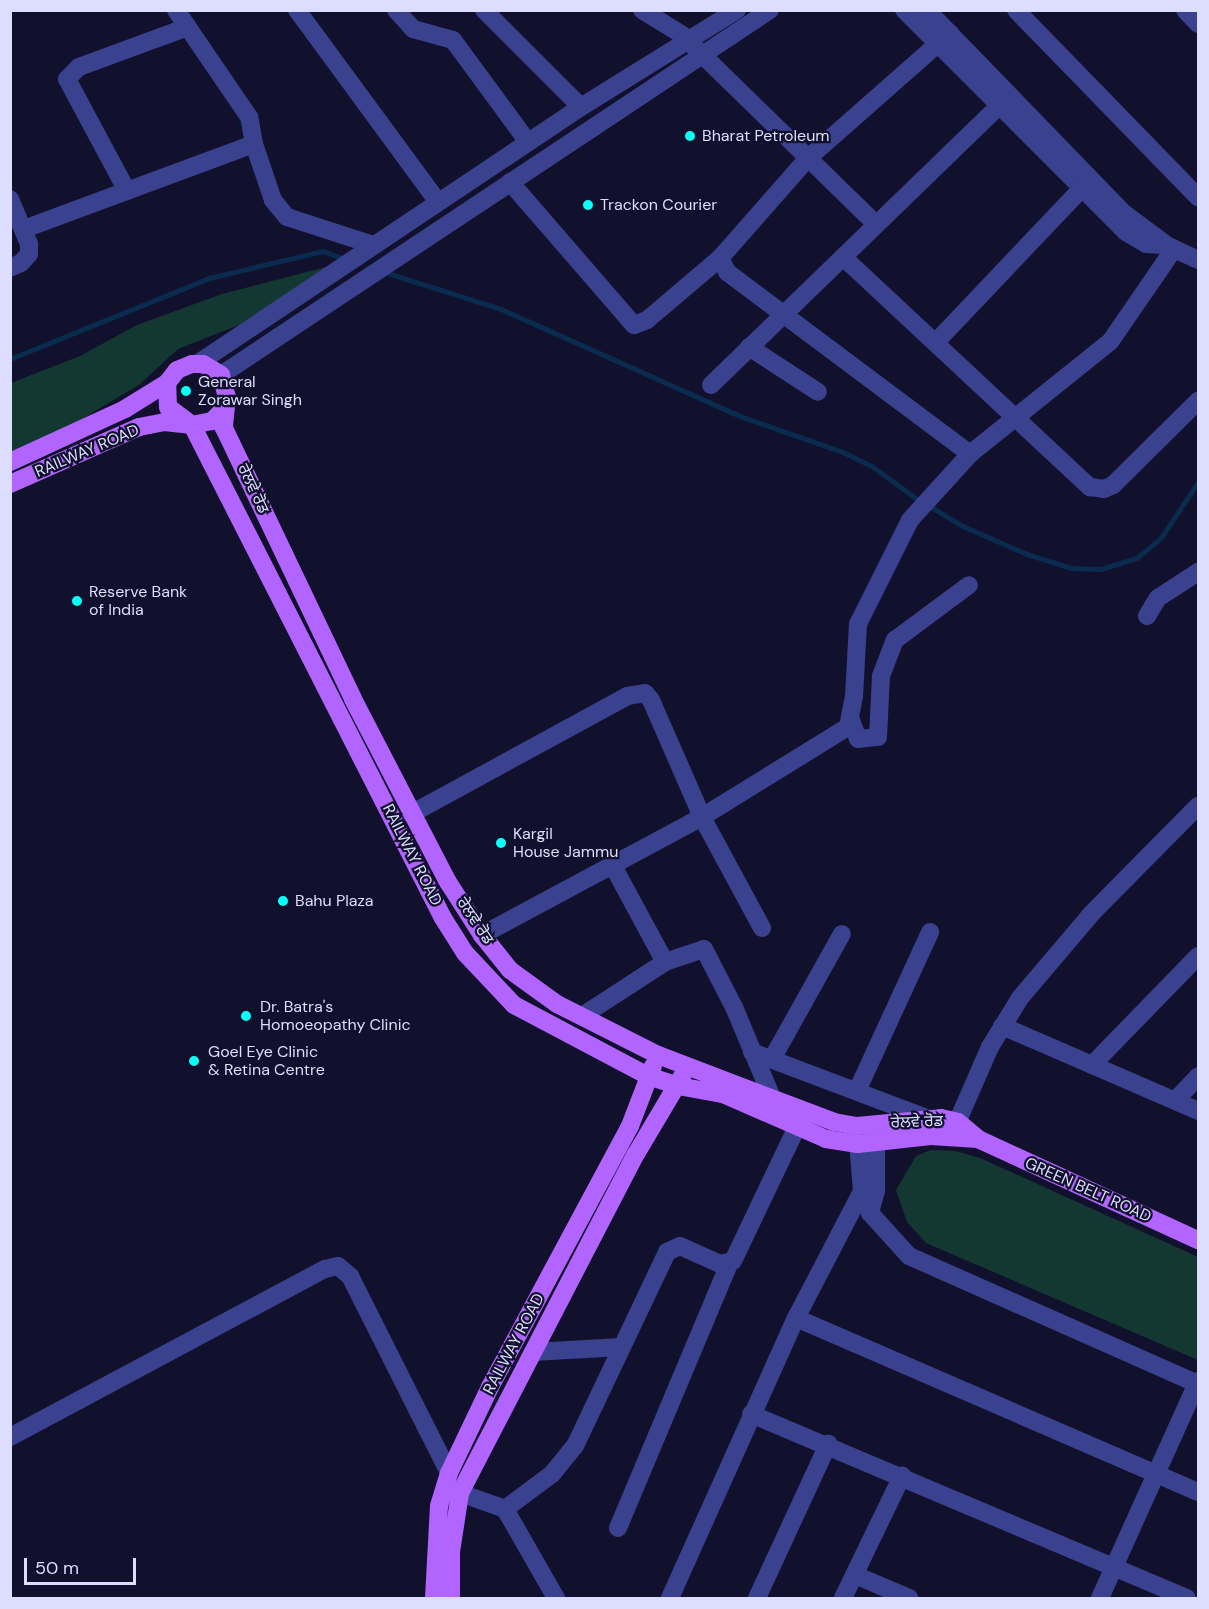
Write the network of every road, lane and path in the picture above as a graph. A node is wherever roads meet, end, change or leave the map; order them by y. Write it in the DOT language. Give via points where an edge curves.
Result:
graph roads {
  1 [pos="176,10"];
  2 [pos="297,10"];
  3 [pos="396,10"];
  4 [pos="484,10"];
  5 [pos="642,10"];
  6 [pos="667,10"];
  7 [pos="736,10"];
  8 [pos="770,10"];
  9 [pos="904,10"];
  10 [pos="927,10"];
  11 [pos="1016,10"];
  12 [pos="1185,10"];
  13 [pos="1198,24"];
  14 [pos="188,27"];
  15 [pos="950,33"];
  16 [pos="683,37"];
  17 [pos="935,46"];
  18 [pos="701,54"];
  19 [pos="581,107"];
  20 [pos="998,107"];
  21 [pos="528,142"];
  22 [pos="254,144"];
  23 [pos="808,158"];
  24 [pos="510,182"];
  25 [pos="1082,188"];
  26 [pos="127,191"];
  27 [pos="1198,197"];
  28 [pos="10,199"];
  29 [pos="438,202"];
  30 [pos="875,223"];
  31 [pos="24,229"];
  32 [pos="1171,247"];
  33 [pos="369,248"];
  34 [pos="720,258"];
  35 [pos="843,258"];
  36 [pos="1198,260"];
  37 [pos="10,268"];
  38 [pos="782,313"];
  39 [pos="936,342"];
  40 [pos="749,346"];
  41 [pos="197,364"];
  42 [pos="221,375"];
  43 [pos="167,383"];
  44 [pos="711,385"];
  45 [pos="818,392"];
  46 [pos="1198,401"];
  47 [pos="223,410"];
  48 [pos="1017,416"];
  49 [pos="192,425"];
  50 [pos="970,454"];
  51 [pos="10,462"];
  52 [pos="10,484"];
  53 [pos="1198,572"];
  54 [pos="969,585"];
  55 [pos="1147,616"];
  56 [pos="851,720"];
  57 [pos="1198,806"];
  58 [pos="411,814"];
  59 [pos="702,817"];
  60 [pos="613,866"];
  61 [pos="762,928"];
  62 [pos="930,932"];
  63 [pos="842,934"];
  64 [pos="482,935"];
  65 [pos="1198,956"];
  66 [pos="665,962"];
  67 [pos="582,1016"];
  68 [pos="1002,1026"];
  69 [pos="752,1052"];
  70 [pos="658,1055"];
  71 [pos="772,1059"];
  72 [pos="1092,1065"];
  73 [pos="687,1067"];
  74 [pos="648,1076"];
  75 [pos="1198,1076"];
  76 [pos="678,1086"];
  77 [pos="857,1091"];
  78 [pos="772,1098"];
  79 [pos="1175,1101"];
  80 [pos="1198,1111"];
  81 [pos="801,1118"];
  82 [pos="927,1118"];
  83 [pos="955,1129"];
  84 [pos="876,1134"];
  85 [pos="858,1135"];
  86 [pos="978,1139"];
  87 [pos="862,1191"];
  88 [pos="870,1213"];
  89 [pos="1198,1240"];
  90 [pos="729,1264"];
  91 [pos="796,1318"];
  92 [pos="621,1347"];
  93 [pos="533,1352"];
  94 [pos="1198,1383"];
  95 [pos="751,1414"];
  96 [pos="10,1437"];
  97 [pos="828,1444"];
  98 [pos="449,1473"];
  99 [pos="1156,1474"];
  100 [pos="902,1476"];
  101 [pos="1198,1492"];
  102 [pos="460,1493"];
  103 [pos="504,1509"];
  104 [pos="618,1528"];
  105 [pos="1114,1567"];
  106 [pos="855,1575"];
  107 [pos="434,1599"];
  108 [pos="451,1599"];
  109 [pos="556,1599"];
  110 [pos="670,1599"];
  111 [pos="757,1599"];
  112 [pos="843,1599"];
  113 [pos="909,1599"];
  114 [pos="1100,1599"];
  115 [pos="1187,1599"];
  1 -- 14 [label="street"];
  2 -- 29 [label="street"];
  3 -- 21 [label="street" via="413,29 453,40"];
  4 -- 19 [label="street"];
  5 -- 16 [label="street"];
  6 -- 16 [label="street"];
  7 -- 16 [label="street"];
  8 -- 18 [label="street"];
  9 -- 17 [label="street"];
  10 -- 15 [label="street"];
  11 -- 27 [label="street"];
  12 -- 13 [label="street"];
  14 -- 22 [label="street" via="249,117"];
  14 -- 26 [label="street" via="79,67 67,79"];
  15 -- 17 [label="street"];
  15 -- 32 [label="street" via="1125,214"];
  16 -- 18 [label="street"];
  16 -- 19 [label="street"];
  17 -- 20 [label="street"];
  17 -- 23 [label="street"];
  18 -- 23 [label="street"];
  18 -- 24 [label="street"];
  19 -- 21 [label="street"];
  20 -- 25 [label="street"];
  20 -- 30 [label="street"];
  21 -- 29 [label="street"];
  22 -- 26 [label="street"];
  22 -- 33 [label="street" via="273,200 287,218"];
  23 -- 30 [label="street"];
  23 -- 34 [label="street"];
  24 -- 34 [label="street" via="634,325 647,320"];
  24 -- 42 [label="street"];
  25 -- 32 [label="street" via="1135,239"];
  25 -- 39 [label="street"];
  26 -- 31 [label="street"];
  28 -- 31 [label="street"];
  29 -- 33 [label="street"];
  30 -- 35 [label="street"];
  31 -- 37 [label="street" via="29,254 21,264"];
  32 -- 36 [label="street"];
  32 -- 48 [label="street" via="1110,342"];
  33 -- 41 [label="street"];
  34 -- 38 [label="street" via="727,272"];
  35 -- 38 [label="street"];
  35 -- 39 [label="street"];
  38 -- 40 [label="street"];
  38 -- 50 [label="street"];
  39 -- 48 [label="street"];
  40 -- 44 [label="street"];
  40 -- 45 [label="street"];
  41 -- 42 [label="main road"];
  41 -- 43 [label="main road" via="177,370"];
  42 -- 47 [label="main road" via="227,397"];
  43 -- 49 [label="main road" via="168,407"];
  43 -- 51 [label="main road" via="125,409"];
  46 -- 48 [label="street" via="1149,452 1104,489 1090,487"];
  47 -- 49 [label="main road" via="212,421"];
  47 -- 58 [label="main road, ਰੇਲਵੇ ਰੋਡ" via="224,428"];
  48 -- 50 [label="street"];
  49 -- 52 [label="main road, RAILWAY ROAD" via="164,422 139,427"];
  49 -- 74 [label="main road, RAILWAY ROAD" via="443,918 465,953 514,1005"];
  50 -- 56 [label="street" via="923,502 858,624"];
  53 -- 55 [label="street" via="1158,598"];
  54 -- 56 [label="street" via="896,640 881,676 879,733 868,739 855,736"];
  56 -- 59 [label="street" via="832,740"];
  57 -- 68 [label="street" via="1092,913"];
  58 -- 59 [label="street" via="568,726 627,696 645,693"];
  58 -- 64 [label="main road, ਰੇਲਵੇ ਰੋਡ"];
  59 -- 60 [label="street"];
  59 -- 61 [label="street"];
  60 -- 64 [label="street"];
  60 -- 66 [label="street"];
  62 -- 77 [label="street"];
  63 -- 71 [label="street"];
  64 -- 67 [label="main road, ਰੇਲਵੇ ਰੋਡ" via="510,970 556,1004"];
  65 -- 72 [label="street"];
  66 -- 67 [label="street"];
  66 -- 69 [label="street" via="696,950 707,951"];
  67 -- 70 [label="main road, ਰੇਲਵੇ ਰੋਡ"];
  68 -- 72 [label="street"];
  68 -- 83 [label="street"];
  69 -- 71 [label="street"];
  69 -- 78 [label="street"];
  70 -- 73 [label="main road, ਰੇਲਵੇ ਰੋਡ"];
  70 -- 74 [label="main road, RAILWAY ROAD"];
  71 -- 77 [label="street"];
  72 -- 79 [label="street"];
  73 -- 76 [label="main road"];
  73 -- 78 [label="main road, ਰੇਲਵੇ ਰੋਡ"];
  74 -- 76 [label="main road, RAILWAY ROAD"];
  74 -- 98 [label="main road, RAILWAY ROAD" via="630,1126 490,1387"];
  75 -- 79 [label="street"];
  76 -- 81 [label="main road, RAILWAY ROAD" via="723,1094"];
  76 -- 93 [label="main road" via="636,1154"];
  77 -- 82 [label="street"];
  78 -- 81 [label="main road, ਰੇਲਵੇ ਰੋਡ"];
  79 -- 80 [label="street"];
  81 -- 85 [label="main road, RAILWAY ROAD" via="826,1139"];
  81 -- 90 [label="street"];
  82 -- 83 [label="main road, ਰੇਲਵੇ ਰੋਡ"];
  82 -- 84 [label="main road, ਰੇਲਵੇ ਰੋਡ"];
  83 -- 84 [label="main road, RAILWAY ROAD"];
  83 -- 86 [label="main road, RAILWAY ROAD"];
  84 -- 85 [label="main road, RAILWAY ROAD"];
  84 -- 88 [label="street" via="876,1191"];
  85 -- 87 [label="street"];
  86 -- 89 [label="main road, GREEN BELT ROAD"];
  87 -- 88 [label="street"];
  87 -- 91 [label="street"];
  88 -- 94 [label="street" via="909,1257"];
  90 -- 92 [label="street" via="680,1246 671,1248"];
  90 -- 104 [label="street"];
  91 -- 95 [label="street"];
  91 -- 99 [label="street"];
  92 -- 93 [label="street"];
  92 -- 103 [label="street" via="575,1446 552,1474"];
  93 -- 102 [label="main road"];
  94 -- 99 [label="street"];
  95 -- 97 [label="street"];
  95 -- 110 [label="street"];
  96 -- 98 [label="street" via="338,1266 350,1276"];
  97 -- 100 [label="street"];
  97 -- 111 [label="street"];
  98 -- 107 [label="main road, RAILWAY ROAD" via="439,1506"];
  99 -- 101 [label="street"];
  99 -- 105 [label="street"];
  100 -- 105 [label="street"];
  100 -- 106 [label="street"];
  102 -- 103 [label="street"];
  102 -- 108 [label="main road" via="453,1530"];
  103 -- 109 [label="street"];
  105 -- 114 [label="street"];
  105 -- 115 [label="street"];
  106 -- 112 [label="street"];
  106 -- 113 [label="street"];
}
